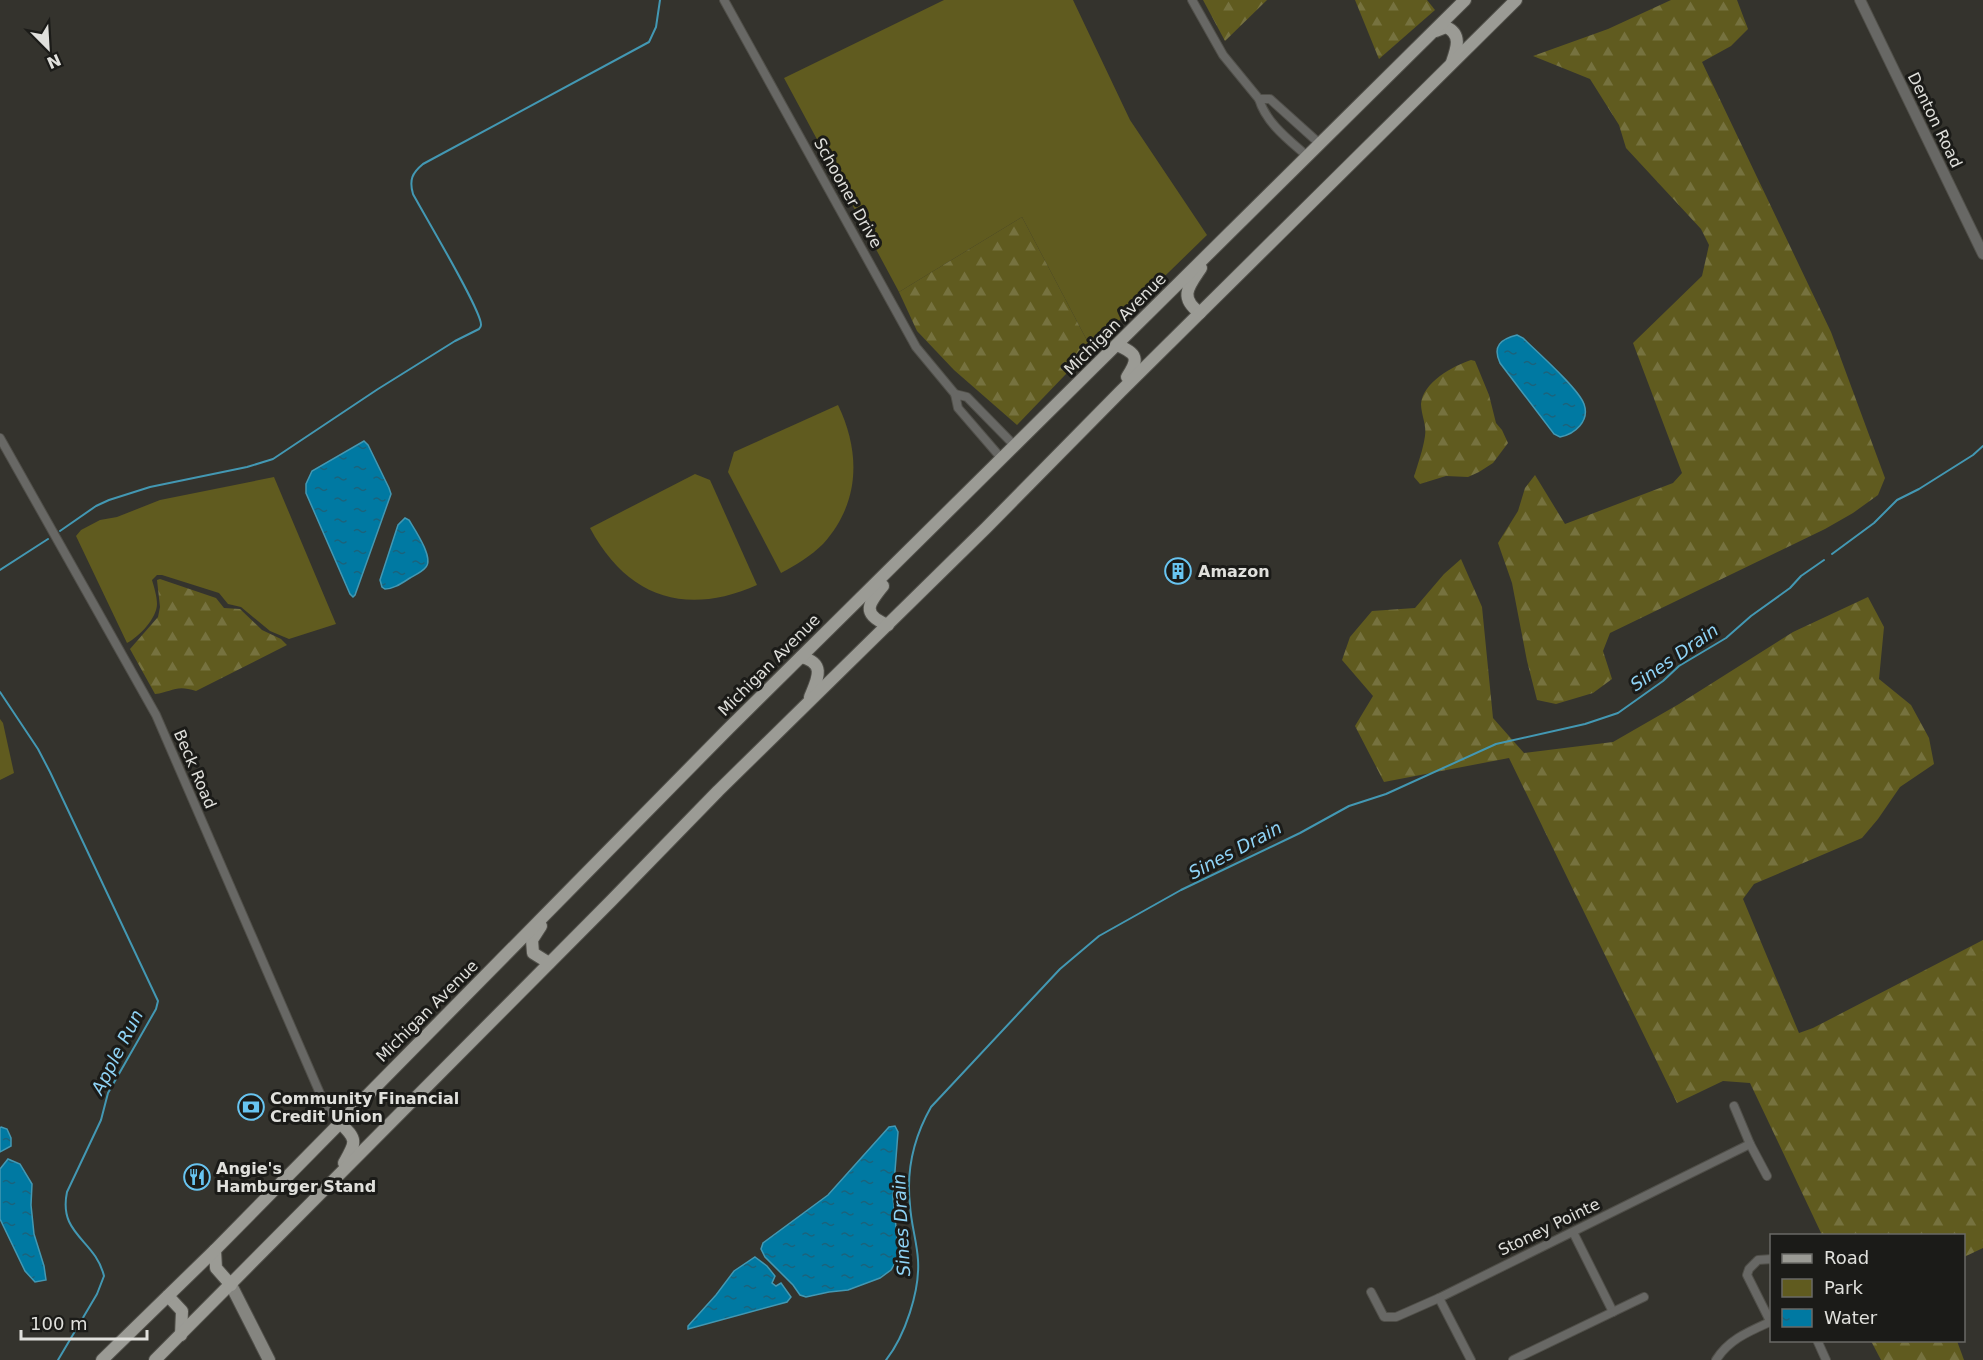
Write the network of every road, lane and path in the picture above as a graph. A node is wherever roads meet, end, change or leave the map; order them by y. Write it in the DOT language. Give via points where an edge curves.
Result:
graph roads {
  1 [pos="724,0"];
  2 [pos="1192,0"];
  3 [pos="1465,0"];
  4 [pos="1860,0"];
  5 [pos="1512,1"];
  6 [pos="1435,31"];
  7 [pos="1451,66"];
  8 [pos="1259,99"];
  9 [pos="1320,144"];
  10 [pos="1307,156"];
  11 [pos="1213,249"];
  12 [pos="1983,254"];
  13 [pos="1200,313"];
  14 [pos="1117,345"];
  15 [pos="1120,392"];
  16 [pos="955,394"];
  17 [pos="0,438"];
  18 [pos="1015,446"];
  19 [pos="1002,459"];
  20 [pos="911,549"];
  21 [pos="888,625"];
  22 [pos="801,657"];
  23 [pos="807,704"];
  24 [pos="557,903"];
  25 [pos="549,963"];
  26 [pos="1734,1107"];
  27 [pos="340,1123"];
  28 [pos="1750,1144"];
  29 [pos="1767,1176"];
  30 [pos="334,1180"];
  31 [pos="1573,1232"];
  32 [pos="215,1250"];
  33 [pos="1770,1259"];
  34 [pos="231,1285"];
  35 [pos="1371,1292"];
  36 [pos="168,1296"];
  37 [pos="1644,1297"];
  38 [pos="1439,1298"];
  39 [pos="1613,1312"];
  40 [pos="1770,1319"];
  41 [pos="1770,1321"];
  42 [pos="181,1335"];
  43 [pos="1817,1342"];
  44 [pos="102,1360"];
  45 [pos="155,1360"];
  46 [pos="269,1360"];
  47 [pos="1471,1360"];
  48 [pos="1513,1360"];
  49 [pos="1716,1360"];
  50 [pos="1826,1360"];
  1 -- 16 [label="street, Schooner Drive" via="916,347"];
  2 -- 8 [label="street" via="1223,55"];
  3 -- 6 [label="main road, Michigan Avenue"];
  4 -- 12 [label="street, Denton Road"];
  5 -- 7 [label="main road"];
  6 -- 7 [label="main road" via="1446,27 1455,34 1458,44"];
  6 -- 9 [label="main road, Michigan Avenue"];
  7 -- 13 [label="main road"];
  8 -- 9 [label="street" via="1270,99"];
  8 -- 10 [label="street" via="1263,112"];
  9 -- 10 [label="main road, Michigan Avenue"];
  10 -- 11 [label="main road, Michigan Avenue"];
  11 -- 13 [label="main road" via="1187,293 1187,300"];
  11 -- 14 [label="main road, Michigan Avenue"];
  13 -- 15 [label="main road"];
  14 -- 15 [label="main road" via="1133,354 1135,360"];
  14 -- 18 [label="main road, Michigan Avenue"];
  15 -- 21 [label="main road"];
  16 -- 18 [label="street, Schooner Drive" via="967,397"];
  16 -- 19 [label="street, Schooner Drive" via="958,408"];
  17 -- 27 [label="street, Beck Road" via="156,715 325,1105"];
  18 -- 19 [label="main road, Michigan Avenue"];
  19 -- 20 [label="main road, Michigan Avenue"];
  20 -- 21 [label="main road" via="870,602 875,619"];
  20 -- 22 [label="main road, Michigan Avenue"];
  21 -- 23 [label="main road"];
  22 -- 23 [label="main road" via="813,661 818,671"];
  22 -- 24 [label="main road, Michigan Avenue"];
  23 -- 25 [label="main road"];
  24 -- 25 [label="main road" via="532,940 533,953"];
  24 -- 27 [label="main road, Michigan Avenue"];
  25 -- 30 [label="main road"];
  26 -- 28 [label="street"];
  27 -- 30 [label="main road" via="355,1140"];
  27 -- 32 [label="main road, Michigan Avenue"];
  28 -- 29 [label="street"];
  28 -- 31 [label="street, Stoney Pointe"];
  30 -- 34 [label="main road"];
  31 -- 38 [label="street, Stoney Pointe"];
  31 -- 39 [label="street"];
  32 -- 34 [label="main road" via="216,1268"];
  32 -- 36 [label="main road, Michigan Avenue"];
  33 -- 40 [label="street" via="1758,1260 1748,1275"];
  34 -- 42 [label="main road"];
  34 -- 46 [label="main road"];
  35 -- 38 [label="street, Stoney Pointe" via="1384,1317 1396,1317"];
  36 -- 42 [label="main road" via="182,1311"];
  36 -- 44 [label="main road, Michigan Avenue"];
  37 -- 39 [label="street"];
  38 -- 47 [label="street"];
  39 -- 48 [label="street"];
  41 -- 49 [label="street" via="1742,1334"];
  42 -- 45 [label="main road"];
  43 -- 50 [label="street"];
}
